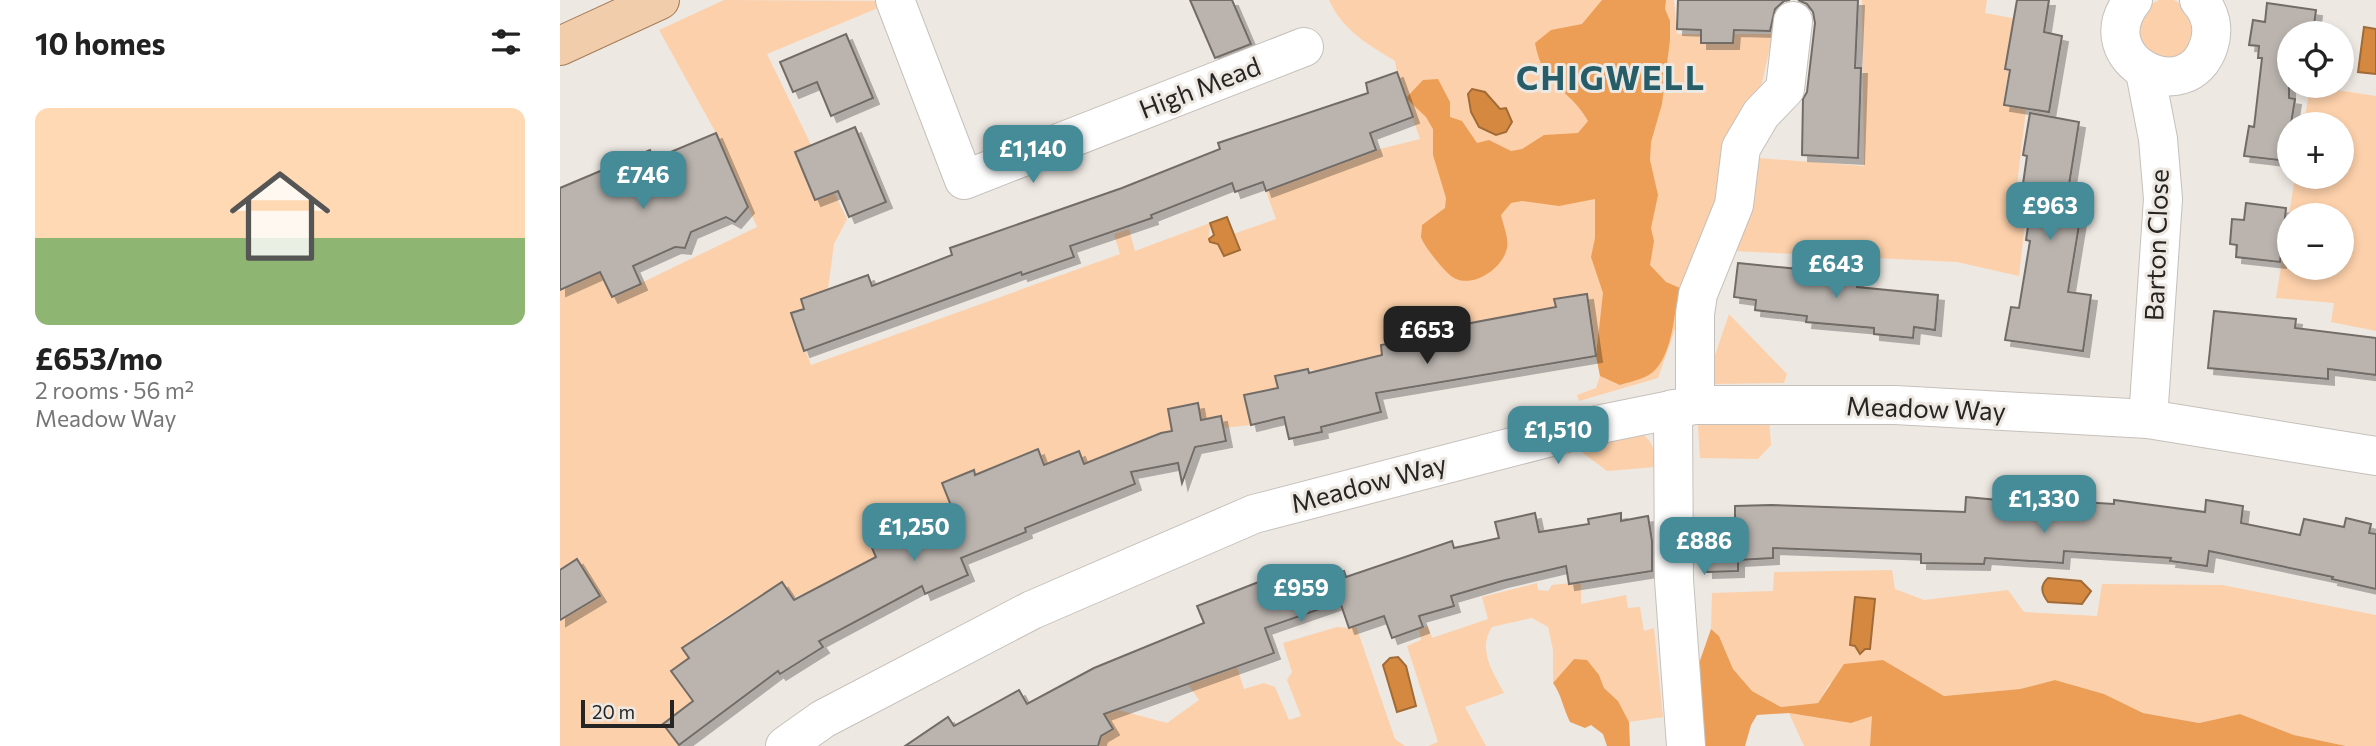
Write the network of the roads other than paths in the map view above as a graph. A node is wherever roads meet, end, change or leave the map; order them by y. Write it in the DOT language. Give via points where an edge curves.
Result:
graph roads {
  1 [pos="660,0"];
  2 [pos="895,0"];
  3 [pos="2199,0"];
  4 [pos="2126,3"];
  5 [pos="1793,21"];
  6 [pos="560,46"];
  7 [pos="1304,47"];
  8 [pos="2145,72"];
  9 [pos="1684,407"];
  10 [pos="2148,419"];
  11 [pos="2376,456"];
  12 [pos="785,746"];
  13 [pos="1686,746"];
  1 -- 6 [label="main road"];
  2 -- 7 [label="street, High Mead" via="964,180"];
  3 -- 8 [label="street" via="2211,22 2212,37 2199,64 2173,76"];
  4 -- 8 [label="street, Barton Close" via="2120,38 2133,63"];
  5 -- 9 [label="street" via="1785,89 1761,114 1741,148 1734,205 1698,295"];
  8 -- 10 [label="street, Barton Close" via="2163,198"];
  9 -- 10 [label="street, Meadow Way" via="1895,405"];
  9 -- 12 [label="street, Meadow Way" via="1601,424 1254,514 1032,610 823,719"];
  9 -- 13 [label="street" via="1674,580"];
  10 -- 11 [label="street, Meadow Way"];
}
